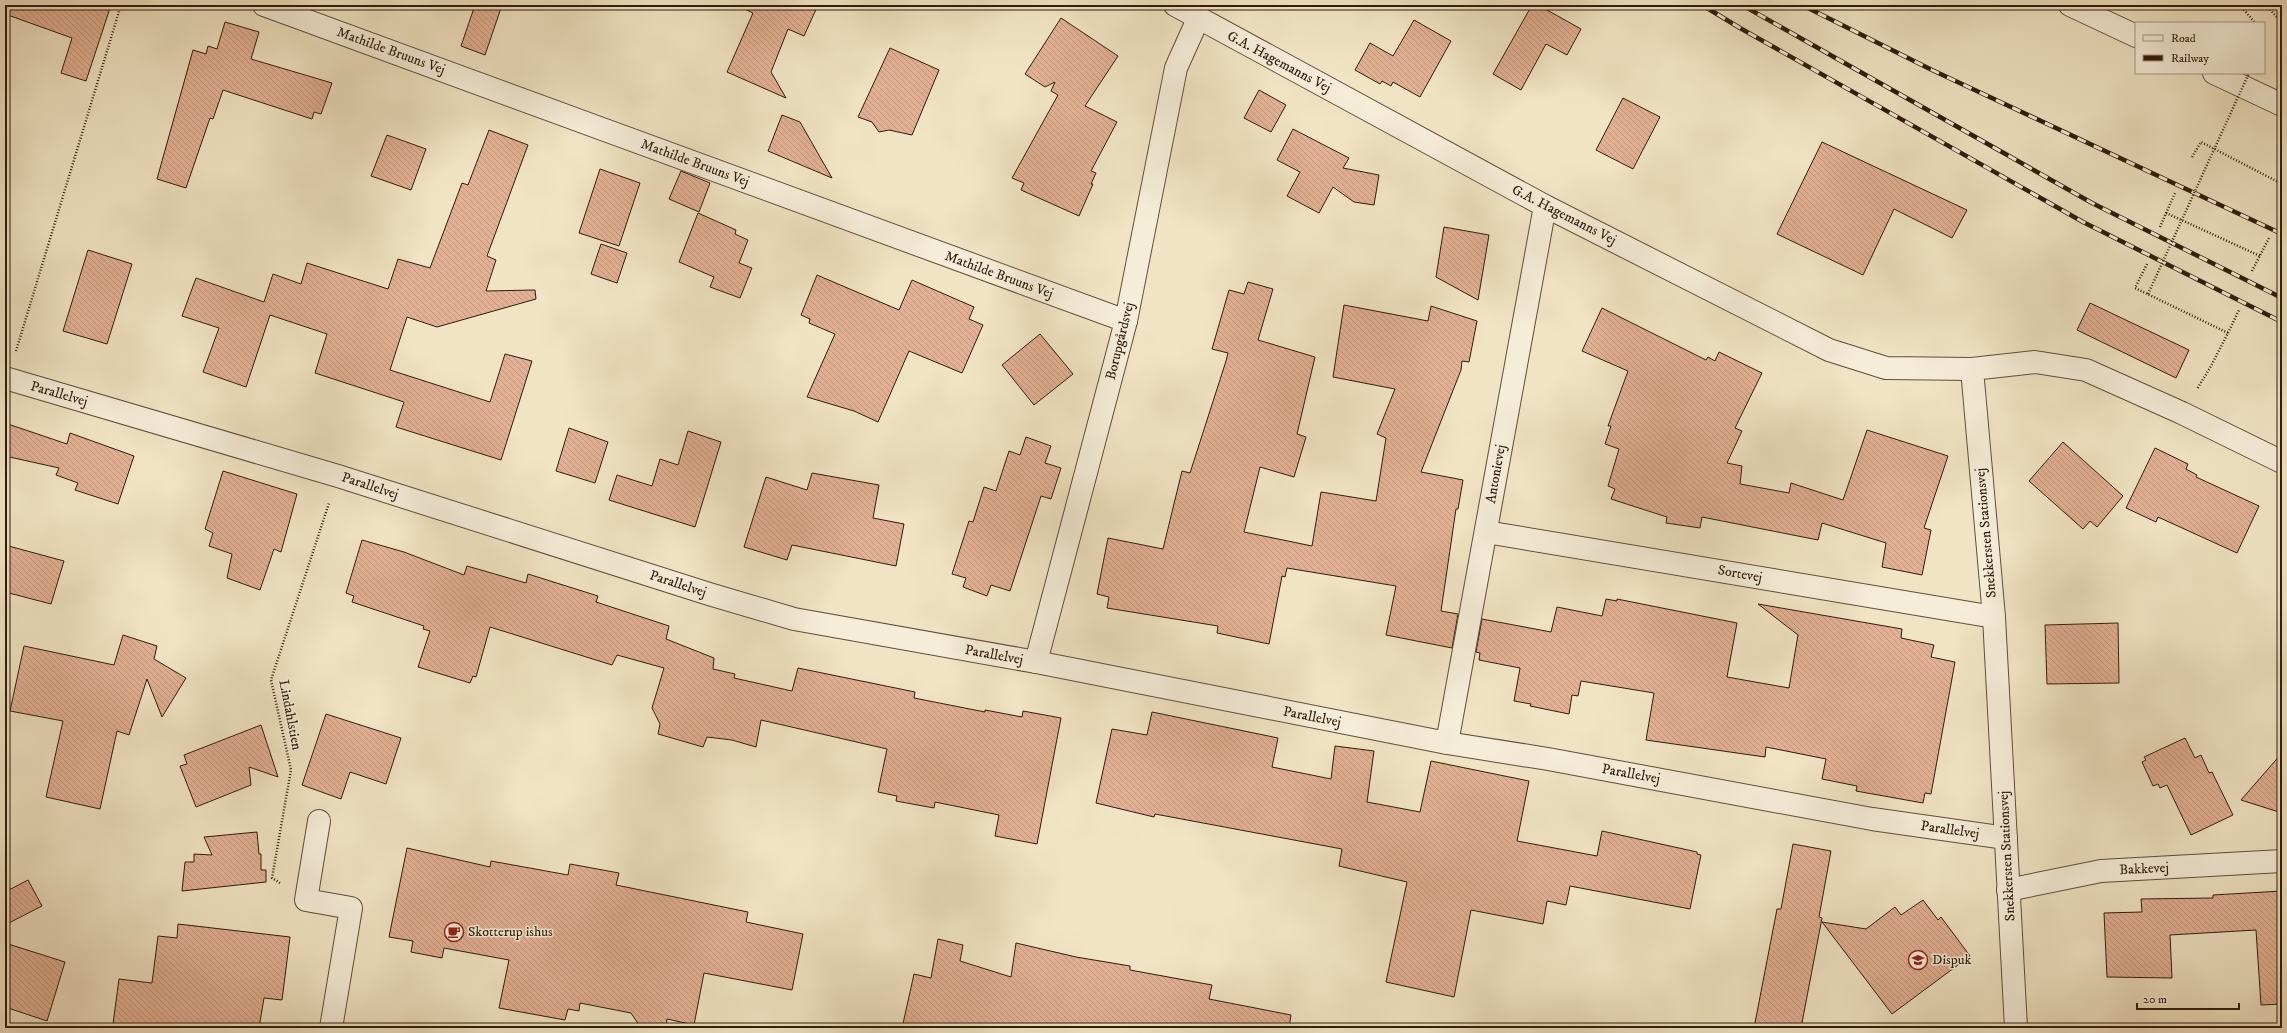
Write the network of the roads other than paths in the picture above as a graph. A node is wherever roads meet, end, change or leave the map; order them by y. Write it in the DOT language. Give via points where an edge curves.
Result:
graph roads {
  1 [pos="264,5"];
  2 [pos="1175,5"];
  3 [pos="2070,5"];
  4 [pos="1198,18"];
  5 [pos="2135,36"];
  6 [pos="2216,74"];
  7 [pos="2282,105"];
  8 [pos="1545,206"];
  9 [pos="1126,321"];
  10 [pos="1972,369"];
  11 [pos="7,378"];
  12 [pos="2282,462"];
  13 [pos="1486,532"];
  14 [pos="1994,617"];
  15 [pos="1036,662"];
  16 [pos="1448,743"];
  17 [pos="319,821"];
  18 [pos="2006,838"];
  19 [pos="2282,861"];
  20 [pos="2008,890"];
  21 [pos="331,1028"];
  22 [pos="2016,1028"];
  1 -- 9 [label="street, Mathilde Bruuns Vej"];
  2 -- 4 [label="street, G.A. Hagemanns Vej"];
  3 -- 5 [label="street"];
  4 -- 8 [label="street, G.A. Hagemanns Vej"];
  4 -- 9 [label="street, Borupgårdsvej" via="1176,68"];
  6 -- 7 [label="street"];
  8 -- 10 [label="street, G.A. Hagemanns Vej" via="1829,350 1886,368"];
  8 -- 13 [label="street, Antonievej"];
  9 -- 15 [label="street, Borupgårdsvej"];
  10 -- 12 [label="street" via="2035,362 2086,370"];
  10 -- 14 [label="street, Snekkersten Stationsvej"];
  11 -- 15 [label="street, Parallelvej" via="338,476 794,619"];
  13 -- 14 [label="street, Sortevej"];
  13 -- 16 [label="street, Antonievej"];
  14 -- 18 [label="street, Snekkersten Stationsvej"];
  15 -- 16 [label="street, Parallelvej"];
  16 -- 18 [label="street, Parallelvej" via="1548,758 1872,818"];
  17 -- 21 [label="street" via="306,900 351,908"];
  18 -- 20 [label="street, Snekkersten Stationsvej"];
  19 -- 20 [label="street, Bakkevej" via="2101,871"];
  20 -- 22 [label="street, Snekkersten Stationsvej"];
}
